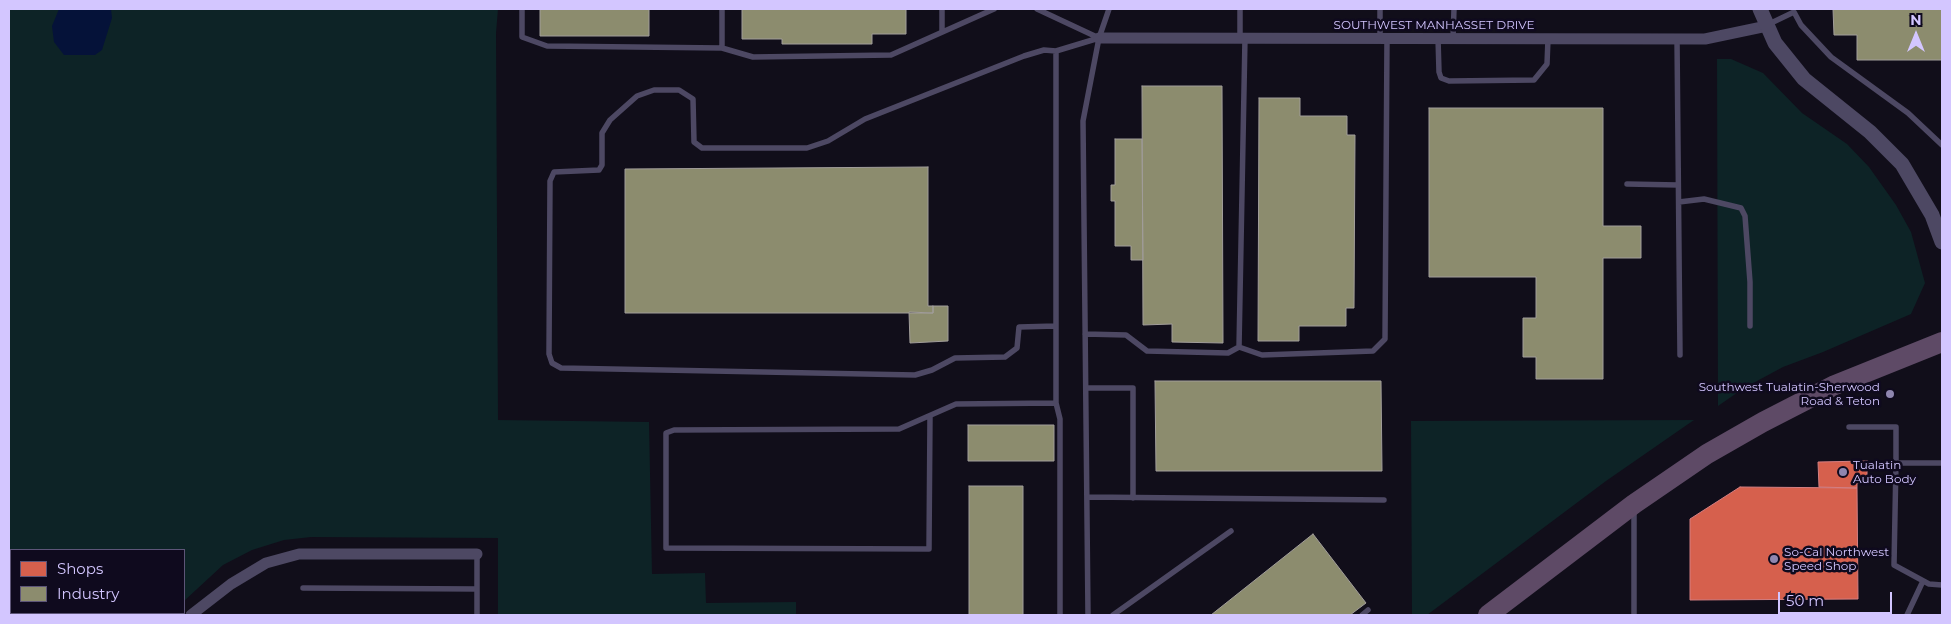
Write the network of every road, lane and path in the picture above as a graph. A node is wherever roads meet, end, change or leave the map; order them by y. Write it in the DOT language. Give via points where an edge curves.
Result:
graph roads {
  1 [pos="522,9"];
  2 [pos="722,9"];
  3 [pos="942,9"];
  4 [pos="994,9"];
  5 [pos="1037,9"];
  6 [pos="1109,9"];
  7 [pos="1240,9"];
  8 [pos="1380,9"];
  9 [pos="1454,9"];
  10 [pos="1760,9"];
  11 [pos="1766,26"];
  12 [pos="942,32"];
  13 [pos="1099,38"];
  14 [pos="1243,38"];
  15 [pos="1438,38"];
  16 [pos="1384,39"];
  17 [pos="1453,39"];
  18 [pos="1548,39"];
  19 [pos="1677,39"];
  20 [pos="722,48"];
  21 [pos="1056,51"];
  22 [pos="1942,145"];
  23 [pos="1627,184"];
  24 [pos="1678,185"];
  25 [pos="1679,202"];
  26 [pos="1942,242"];
  27 [pos="1056,326"];
  28 [pos="1750,326"];
  29 [pos="1085,334"];
  30 [pos="1942,342"];
  31 [pos="1239,347"];
  32 [pos="1680,355"];
  33 [pos="1086,388"];
  34 [pos="1056,404"];
  35 [pos="930,416"];
  36 [pos="1849,427"];
  37 [pos="1896,463"];
  38 [pos="1942,463"];
  39 [pos="1087,497"];
  40 [pos="1133,498"];
  41 [pos="1384,500"];
  42 [pos="1634,504"];
  43 [pos="1231,530"];
  44 [pos="477,554"];
  45 [pos="1923,581"];
  46 [pos="1942,585"];
  47 [pos="303,588"];
  48 [pos="477,589"];
  49 [pos="1368,610"];
  50 [pos="191,615"];
  51 [pos="477,615"];
  52 [pos="1060,615"];
  53 [pos="1088,615"];
  54 [pos="1113,615"];
  55 [pos="1362,615"];
  56 [pos="1488,615"];
  57 [pos="1634,615"];
  58 [pos="1907,615"];
  1 -- 20 [label="lane" via="522,37 547,46"];
  2 -- 20 [label="lane"];
  3 -- 12 [label="lane"];
  4 -- 12 [label="lane"];
  5 -- 13 [label="lane"];
  6 -- 13 [label="lane"];
  7 -- 14 [label="lane"];
  8 -- 16 [label="lane"];
  9 -- 17 [label="lane"];
  10 -- 11 [label="street"];
  11 -- 19 [label="street, SOUTHWEST MANHASSET DRIVE" via="1705,39"];
  11 -- 22 [label="lane" via="1794,12 1800,25 1831,57 1908,113"];
  11 -- 26 [label="street" via="1804,79 1870,132 1902,164 1933,211"];
  12 -- 20 [label="lane" via="891,55 753,57"];
  13 -- 14 [label="street, SOUTHWEST MANHASSET DRIVE"];
  13 -- 21 [label="lane"];
  13 -- 29 [label="lane" via="1083,122"];
  14 -- 16 [label="street, SOUTHWEST MANHASSET DRIVE"];
  14 -- 31 [label="lane"];
  15 -- 16 [label="street, SOUTHWEST MANHASSET DRIVE"];
  15 -- 17 [label="street, SOUTHWEST MANHASSET DRIVE"];
  15 -- 18 [label="lane" via="1439,72 1441,78 1449,81 1534,80 1547,64"];
  16 -- 31 [label="lane" via="1385,339 1374,351 1262,355"];
  17 -- 18 [label="street, SOUTHWEST MANHASSET DRIVE"];
  18 -- 19 [label="street, SOUTHWEST MANHASSET DRIVE"];
  19 -- 24 [label="lane"];
  21 -- 27 [label="lane"];
  21 -- 27 [label="lane" via="1044,50 1024,56 865,119 828,141 807,148 702,148 694,142 693,99 679,90 654,90 637,96 610,120 602,133 602,165 599,170 554,172 550,181 549,354 552,363 561,368 915,375 955,358 1005,357 1017,348 1019,326"];
  23 -- 24 [label="lane"];
  24 -- 25 [label="lane"];
  25 -- 28 [label="lane" via="1704,199 1741,208 1745,216"];
  25 -- 32 [label="lane"];
  27 -- 34 [label="lane"];
  29 -- 31 [label="lane" via="1126,335 1147,351 1228,353"];
  29 -- 33 [label="lane"];
  30 -- 42 [label="highway" via="1865,372 1787,409 1707,454"];
  33 -- 39 [label="lane"];
  33 -- 40 [label="lane" via="1133,388"];
  34 -- 35 [label="lane" via="956,404"];
  34 -- 52 [label="lane" via="1060,419"];
  35 -- 35 [label="lane" via="898,429 674,430 666,433 666,548 929,549"];
  36 -- 37 [label="lane" via="1896,427"];
  37 -- 38 [label="lane"];
  37 -- 45 [label="lane" via="1894,566"];
  39 -- 40 [label="lane"];
  39 -- 53 [label="lane"];
  40 -- 41 [label="lane"];
  42 -- 56 [label="highway"];
  42 -- 57 [label="lane"];
  43 -- 54 [label="lane"];
  44 -- 48 [label="lane"];
  44 -- 50 [label="street" via="300,554 266,563 231,584"];
  45 -- 46 [label="lane"];
  45 -- 58 [label="lane"];
  47 -- 48 [label="lane"];
  48 -- 51 [label="lane"];
  49 -- 55 [label="lane"];
}
